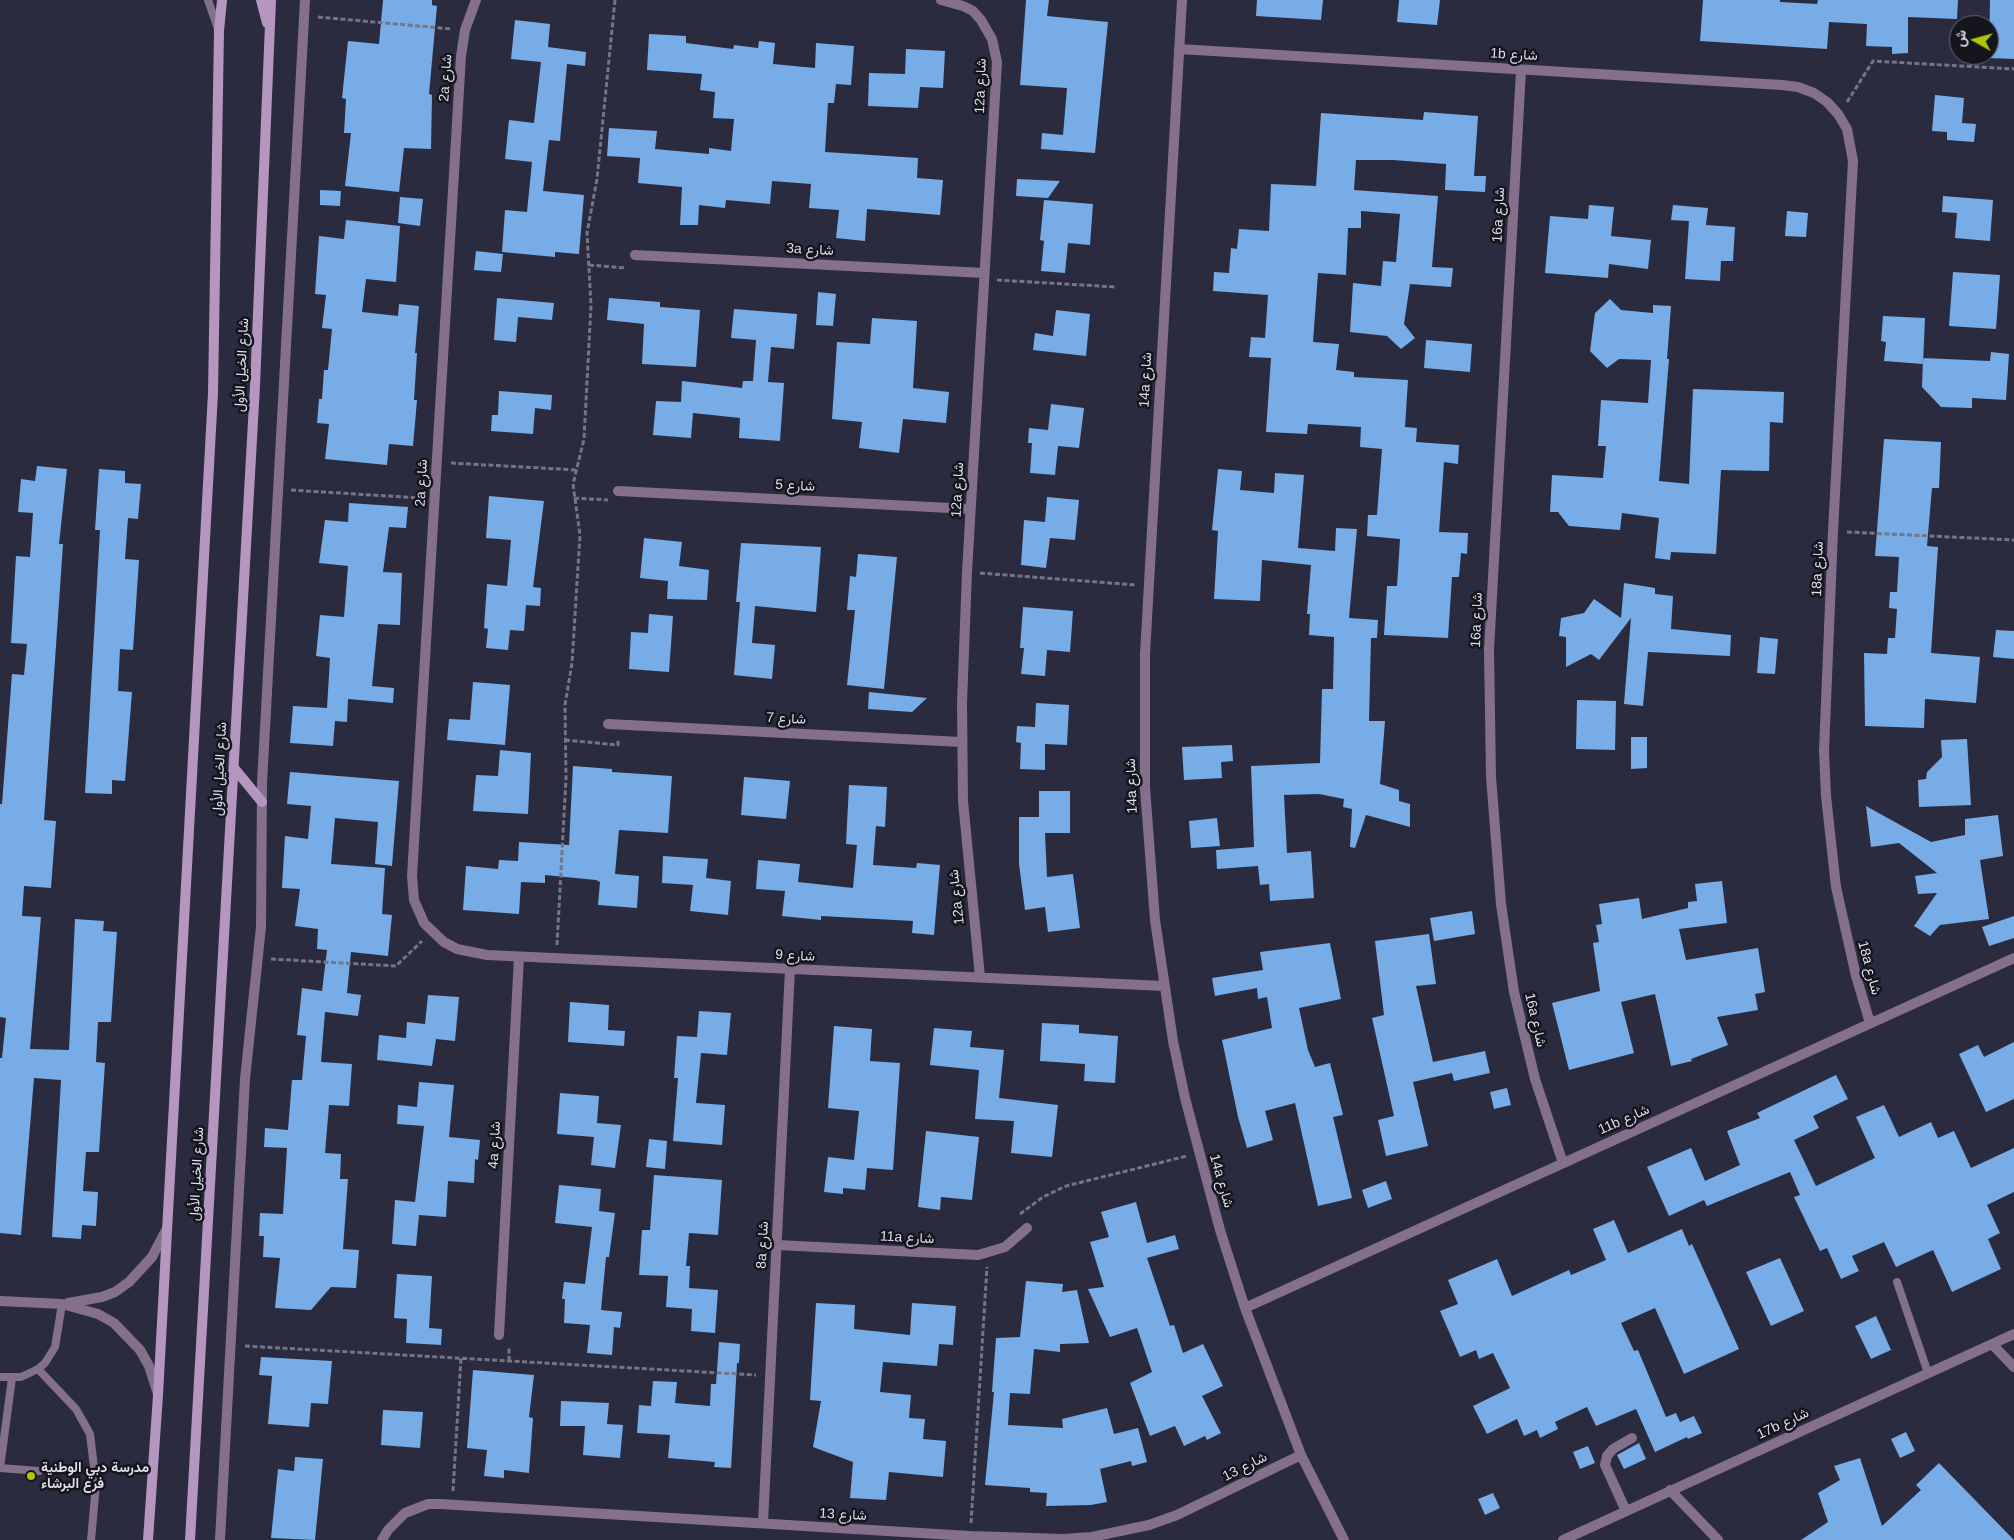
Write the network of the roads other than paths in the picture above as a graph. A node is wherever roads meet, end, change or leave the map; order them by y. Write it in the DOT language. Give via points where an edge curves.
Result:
graph roads {
  1 [pos="208,0"];
  2 [pos="222,0"];
  3 [pos="261,0"];
  4 [pos="271,0"];
  5 [pos="305,0"];
  6 [pos="476,0"];
  7 [pos="941,0"];
  8 [pos="1182,0"];
  9 [pos="219,31"];
  10 [pos="270,31"];
  11 [pos="1179,49"];
  12 [pos="1521,70"];
  13 [pos="1838,114"];
  14 [pos="638,255"];
  15 [pos="984,276"];
  16 [pos="618,491"];
  17 [pos="970,509"];
  18 [pos="614,724"];
  19 [pos="961,742"];
  20 [pos="234,768"];
  21 [pos="262,802"];
  22 [pos="432,932"];
  23 [pos="519,957"];
  24 [pos="2014,958"];
  25 [pos="790,969"];
  26 [pos="980,978"];
  27 [pos="1164,986"];
  28 [pos="1870,1023"];
  29 [pos="1563,1163"];
  30 [pos="167,1227"];
  31 [pos="1026,1228"];
  32 [pos="777,1245"];
  33 [pos="1897,1282"];
  34 [pos="0,1300"];
  35 [pos="62,1304"];
  36 [pos="1245,1308"];
  37 [pos="2014,1334"];
  38 [pos="499,1335"];
  39 [pos="1992,1344"];
  40 [pos="2014,1367"];
  41 [pos="38,1369"];
  42 [pos="1928,1373"];
  43 [pos="0,1377"];
  44 [pos="12,1378"];
  45 [pos="158,1395"];
  46 [pos="1632,1438"];
  47 [pos="1300,1455"];
  48 [pos="0,1468"];
  49 [pos="39,1471"];
  50 [pos="1670,1490"];
  51 [pos="1626,1511"];
  52 [pos="763,1523"];
  53 [pos="1030,1539"];
  54 [pos="91,1540"];
  55 [pos="148,1540"];
  56 [pos="190,1540"];
  57 [pos="220,1540"];
  58 [pos="382,1540"];
  59 [pos="1344,1540"];
  60 [pos="1563,1540"];
  61 [pos="1718,1540"];
  1 -- 9 [label="lane"];
  2 -- 9 [label="main road, شارع الخيل الأول"];
  3 -- 10 [label="main road"];
  4 -- 10 [label="main road, شارع الخيل الأول"];
  5 -- 21 [label="street"];
  6 -- 22 [label="street, 2a شارع" via="465,30 461,56 412,888 418,912"];
  7 -- 15 [label="street, 12a شارع" via="973,12 988,29 996,50"];
  8 -- 11 [label="street, 14a شارع"];
  9 -- 30 [label="main road, شارع الخيل الأول" via="213,393"];
  10 -- 20 [label="main road, شارع الخيل الأول" via="256,386"];
  11 -- 12 [label="street, 1b شارع"];
  11 -- 27 [label="street, 14a شارع" via="1145,663 1145,788 1154,911"];
  12 -- 13 [label="street, 1b شارع" via="1798,87 1814,93"];
  12 -- 29 [label="street, 16a شارع" via="1491,622 1491,777 1501,904 1514,992 1535,1078"];
  13 -- 28 [label="street, 18a شارع" via="1852,144 1853,161 1824,750 1836,887"];
  14 -- 15 [label="street, 3a شارع"];
  15 -- 17 [label="street, 12a شارع"];
  16 -- 17 [label="street, شارع 5"];
  17 -- 19 [label="street, 12a شارع"];
  18 -- 19 [label="street, شارع 7"];
  19 -- 26 [label="street, 12a شارع" via="967,859"];
  20 -- 21 [label="main road"];
  20 -- 56 [label="main road, شارع الخيل الأول"];
  21 -- 57 [label="street" via="258,959 245,1079"];
  22 -- 23 [label="street, شارع 9" via="450,945 472,953"];
  23 -- 25 [label="street, شارع 9"];
  23 -- 38 [label="street, 4a شارع"];
  24 -- 28 [label="street, 11b شارع"];
  25 -- 26 [label="street, شارع 9"];
  25 -- 32 [label="street, 8a شارع"];
  26 -- 27 [label="street, شارع 9"];
  27 -- 36 [label="street, 14a شارع" via="1199,1154"];
  28 -- 29 [label="street, 11b شارع"];
  29 -- 36 [label="street, 11b شارع"];
  30 -- 35 [label="street" via="152,1257 129,1282 115,1292"];
  30 -- 45 [label="main road, شارع الخيل الأول"];
  31 -- 32 [label="street, 11a شارع" via="1013,1242 988,1254"];
  32 -- 52 [label="street, 8a شارع"];
  33 -- 42 [label="lane"];
  34 -- 35 [label="street"];
  35 -- 41 [label="lane" via="55,1347"];
  35 -- 45 [label="street" via="98,1314 128,1336 149,1366"];
  36 -- 47 [label="street, 14a شارع"];
  37 -- 39 [label="street, 17b شارع"];
  39 -- 40 [label="street"];
  39 -- 42 [label="street, 17b شارع"];
  41 -- 44 [label="lane"];
  41 -- 54 [label="lane" via="76,1409 90,1434 96,1484"];
  42 -- 50 [label="street, 17b شارع"];
  43 -- 44 [label="lane"];
  44 -- 48 [label="lane"];
  45 -- 55 [label="main road, شارع الخيل الأول"];
  46 -- 51 [label="street" via="1613,1449 1605,1465"];
  47 -- 53 [label="street, شارع 13" via="1204,1503 1149,1525 1092,1537"];
  47 -- 59 [label="street, 14a شارع"];
  48 -- 49 [label="lane"];
  50 -- 51 [label="street, 17b شارع"];
  50 -- 61 [label="street"];
  51 -- 60 [label="street, 17b شارع"];
  52 -- 53 [label="street, شارع 13"];
  52 -- 58 [label="street, شارع 13" via="428,1504 411,1510 396,1521"];
}
